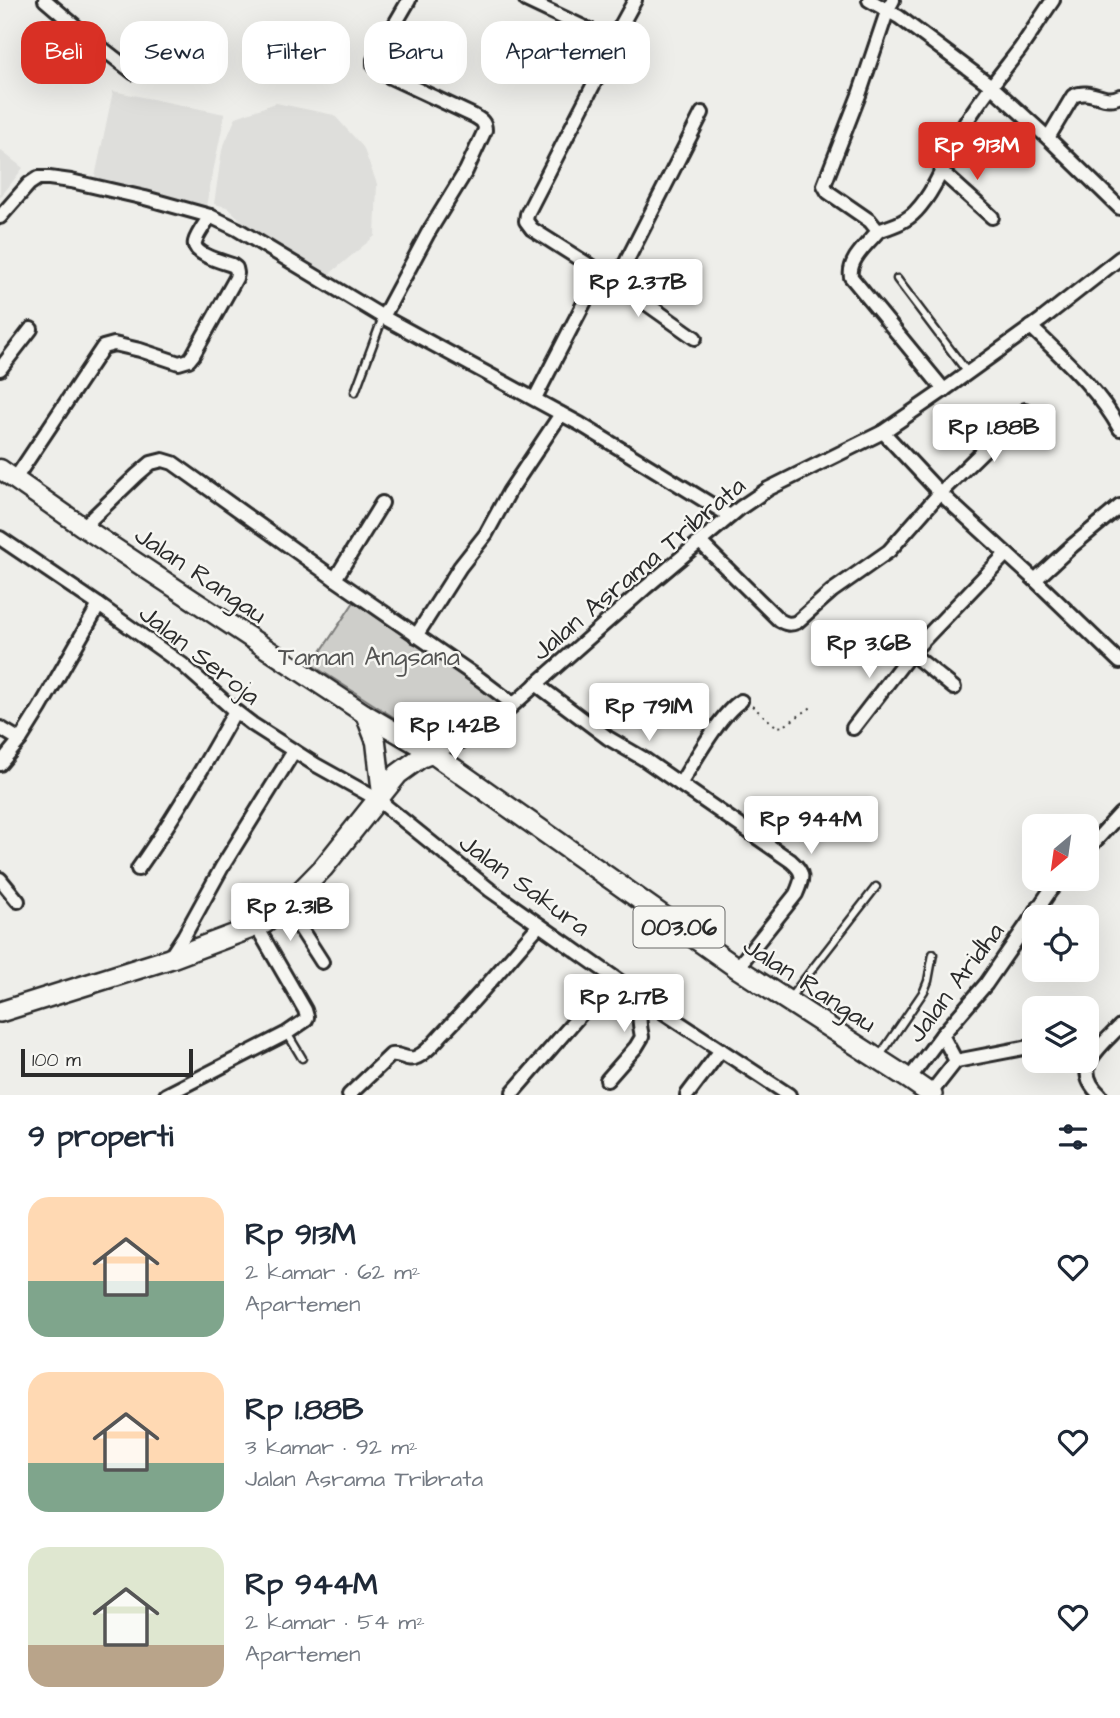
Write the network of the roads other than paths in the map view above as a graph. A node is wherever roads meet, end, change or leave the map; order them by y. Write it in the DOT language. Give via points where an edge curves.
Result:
graph roads {
  1 [pos="45,0"];
  2 [pos="409,0"];
  3 [pos="526,0"];
  4 [pos="635,0"];
  5 [pos="869,0"];
  6 [pos="1053,0"];
  7 [pos="890,5"];
  8 [pos="570,21"];
  9 [pos="624,21"];
  10 [pos="120,62"];
  11 [pos="594,84"];
  12 [pos="990,85"];
  13 [pos="1120,96"];
  14 [pos="702,113"];
  15 [pos="1048,138"];
  16 [pos="941,171"];
  17 [pos="1120,208"];
  18 [pos="210,216"];
  19 [pos="0,217"];
  20 [pos="992,217"];
  21 [pos="878,231"];
  22 [pos="1120,258"];
  23 [pos="600,272"];
  24 [pos="897,279"];
  25 [pos="616,282"];
  26 [pos="383,317"];
  27 [pos="1031,327"];
  28 [pos="31,330"];
  29 [pos="695,338"];
  30 [pos="0,369"];
  31 [pos="968,373"];
  32 [pos="944,390"];
  33 [pos="355,392"];
  34 [pos="535,398"];
  35 [pos="1025,411"];
  36 [pos="561,414"];
  37 [pos="1118,422"];
  38 [pos="883,432"];
  39 [pos="7,474"];
  40 [pos="940,493"];
  41 [pos="382,503"];
  42 [pos="1120,506"];
  43 [pos="730,516"];
  44 [pos="83,527"];
  45 [pos="0,538"];
  46 [pos="701,542"];
  47 [pos="1006,554"];
  48 [pos="335,579"];
  49 [pos="1035,580"];
  50 [pos="99,605"];
  51 [pos="416,636"];
  52 [pos="911,653"];
  53 [pos="1120,662"];
  54 [pos="536,684"];
  55 [pos="954,688"];
  56 [pos="741,701"];
  57 [pos="513,704"];
  58 [pos="235,712"];
  59 [pos="365,714"];
  60 [pos="853,727"];
  61 [pos="0,728"];
  62 [pos="388,729"];
  63 [pos="467,739"];
  64 [pos="20,740"];
  65 [pos="294,751"];
  66 [pos="448,761"];
  67 [pos="0,764"];
  68 [pos="680,784"];
  69 [pos="383,793"];
  70 [pos="1120,814"];
  71 [pos="1099,837"];
  72 [pos="138,869"];
  73 [pos="0,879"];
  74 [pos="876,887"];
  75 [pos="1050,891"];
  76 [pos="18,901"];
  77 [pos="286,906"];
  78 [pos="539,925"];
  79 [pos="257,927"];
  80 [pos="933,954"];
  81 [pos="169,959"];
  82 [pos="322,962"];
  83 [pos="737,968"];
  84 [pos="613,977"];
  85 [pos="647,1001"];
  86 [pos="788,1001"];
  87 [pos="0,1012"];
  88 [pos="1120,1026"];
  89 [pos="287,1033"];
  90 [pos="942,1035"];
  91 [pos="1022,1048"];
  92 [pos="1099,1049"];
  93 [pos="721,1050"];
  94 [pos="302,1058"];
  95 [pos="878,1059"];
  96 [pos="956,1061"];
  97 [pos="1086,1073"];
  98 [pos="909,1079"];
  99 [pos="607,1080"];
  100 [pos="513,1092"];
  101 [pos="171,1093"];
  102 [pos="781,1093"];
  103 [pos="931,1094"];
  104 [pos="349,1095"];
  105 [pos="687,1095"];
  106 [pos="1100,1095"];
  1 -- 10 [label="street"];
  2 -- 26 [label="street" via="374,65 382,74 474,116 485,130"];
  3 -- 8 [label="street"];
  4 -- 9 [label="street"];
  5 -- 7 [label="street"];
  6 -- 12 [label="street"];
  7 -- 12 [label="street"];
  7 -- 21 [label="street" via="824,185"];
  11 -- 23 [label="street" via="527,221 532,229"];
  12 -- 15 [label="street"];
  12 -- 16 [label="street"];
  13 -- 15 [label="street" via="1110,99 1087,92 1073,96"];
  14 -- 25 [label="street"];
  15 -- 17 [label="street"];
  16 -- 20 [label="street"];
  16 -- 21 [label="street" via="913,214"];
  18 -- 19 [label="street" via="71,181 38,178"];
  18 -- 26 [label="street"];
  18 -- 39 [label="street" via="194,247 232,265 237,273 190,360 179,363 114,344 103,348"];
  21 -- 32 [label="street" via="854,260 851,278"];
  22 -- 27 [label="street, Jalan Asrama Tribrata"];
  23 -- 25 [label="street"];
  23 -- 34 [label="street"];
  24 -- 31 [label="lane"];
  25 -- 29 [label="street"];
  26 -- 33 [label="lane"];
  26 -- 34 [label="street"];
  27 -- 31 [label="street, Jalan Asrama Tribrata"];
  27 -- 37 [label="street" via="1084,379"];
  28 -- 30 [label="street"];
  31 -- 32 [label="street, Jalan Asrama Tribrata"];
  32 -- 38 [label="street, Jalan Asrama Tribrata"];
  34 -- 36 [label="street"];
  35 -- 40 [label="street"];
  36 -- 43 [label="street"];
  36 -- 51 [label="street"];
  38 -- 40 [label="street"];
  38 -- 43 [label="street, Jalan Asrama Tribrata" via="768,489"];
  39 -- 44 [label="street, Jalan Rangau"];
  40 -- 46 [label="street" via="889,551 790,624 779,620"];
  40 -- 47 [label="street"];
  41 -- 48 [label="street"];
  42 -- 49 [label="street"];
  43 -- 46 [label="street, Jalan Asrama Tribrata"];
  44 -- 48 [label="street" via="151,463 163,460 187,472"];
  44 -- 59 [label="street, Jalan Rangau"];
  45 -- 50 [label="street, Jalan Seroja"];
  46 -- 54 [label="street, Jalan Asrama Tribrata"];
  47 -- 49 [label="street"];
  47 -- 52 [label="street"];
  48 -- 51 [label="street"];
  49 -- 53 [label="street"];
  50 -- 58 [label="street, Jalan Seroja" via="183,665"];
  50 -- 64 [label="street"];
  51 -- 57 [label="street"];
  52 -- 55 [label="street"];
  52 -- 60 [label="street"];
  54 -- 57 [label="street, Jalan Asrama Tribrata"];
  54 -- 68 [label="street"];
  56 -- 68 [label="street" via="730,710"];
  57 -- 63 [label="street, Jalan Asrama Tribrata"];
  58 -- 65 [label="street, Jalan Seroja"];
  58 -- 72 [label="street"];
  59 -- 62 [label="street, Jalan Rangau"];
  59 -- 69 [label="street" via="376,742"];
  61 -- 64 [label="street"];
  62 -- 66 [label="street, Jalan Rangau"];
  62 -- 69 [label="street"];
  63 -- 66 [label="street, Jalan Asrama Tribrata"];
  63 -- 66 [label="street"];
  64 -- 67 [label="street"];
  65 -- 69 [label="street, Jalan Seroja"];
  65 -- 81 [label="street"];
  66 -- 69 [label="main road" via="420,758"];
  66 -- 83 [label="main road, Jalan Rangau / 003.06"];
  68 -- 83 [label="street" via="791,861 803,875 796,894"];
  69 -- 77 [label="main road"];
  69 -- 78 [label="street, Jalan Sakura" via="490,890"];
  70 -- 71 [label="street"];
  73 -- 76 [label="street"];
  74 -- 86 [label="lane"];
  75 -- 90 [label="street, Jalan Aridha" via="986,984"];
  77 -- 79 [label="main road"];
  77 -- 82 [label="street"];
  78 -- 84 [label="street, Jalan Sakura"];
  78 -- 104 [label="street" via="424,1052 412,1059 391,1055"];
  79 -- 81 [label="main road"];
  79 -- 89 [label="street" via="307,1013 303,1023"];
  80 -- 95 [label="lane" via="924,991"];
  81 -- 87 [label="main road"];
  83 -- 86 [label="main road, Jalan Rangau / 003.06"];
  84 -- 85 [label="street, Jalan Sakura"];
  84 -- 100 [label="street"];
  85 -- 93 [label="street, Jalan Sakura"];
  85 -- 99 [label="street" via="639,1012 642,1037"];
  86 -- 95 [label="main road, Jalan Rangau / 003.06"];
  88 -- 92 [label="street"];
  89 -- 94 [label="lane"];
  89 -- 101 [label="street"];
  90 -- 96 [label="street"];
  90 -- 98 [label="street, Jalan Aridha"];
  91 -- 96 [label="street"];
  93 -- 102 [label="street, Jalan Sakura"];
  93 -- 105 [label="street"];
  95 -- 98 [label="main road, Jalan Rangau / 003.06"];
  96 -- 103 [label="street"];
  97 -- 106 [label="street"];
  98 -- 103 [label="main road, Jalan Rangau / 003.06"];
}
